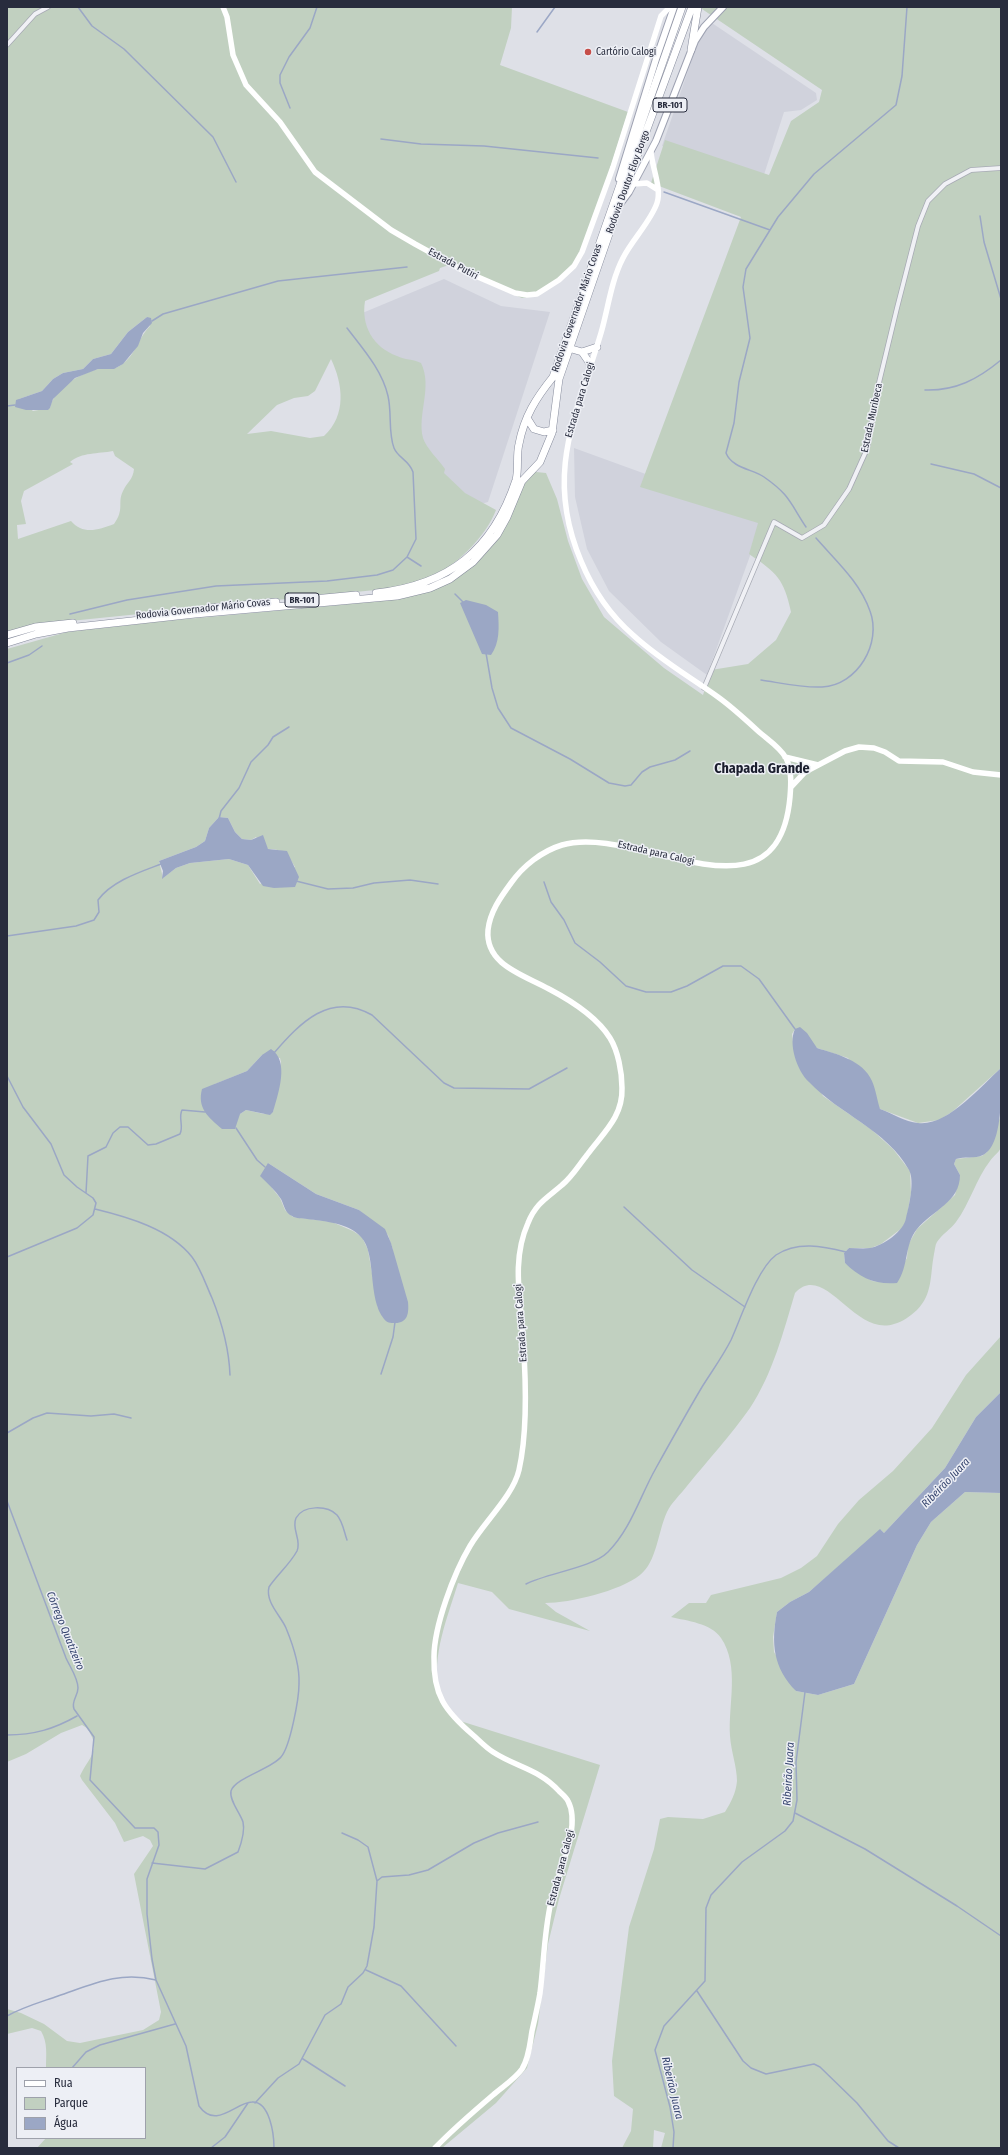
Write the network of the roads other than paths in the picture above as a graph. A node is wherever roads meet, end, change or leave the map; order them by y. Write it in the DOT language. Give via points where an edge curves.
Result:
graph roads {
  1 [pos="48,7"];
  2 [pos="223,7"];
  3 [pos="670,7"];
  4 [pos="674,7"];
  5 [pos="682,7"];
  6 [pos="692,7"];
  7 [pos="698,7"];
  8 [pos="723,7"];
  9 [pos="7,45"];
  10 [pos="691,50"];
  11 [pos="647,55"];
  12 [pos="656,59"];
  13 [pos="651,152"];
  14 [pos="1001,168"];
  15 [pos="634,184"];
  16 [pos="618,189"];
  17 [pos="659,190"];
  18 [pos="619,205"];
  19 [pos="567,347"];
  20 [pos="597,347"];
  21 [pos="582,352"];
  22 [pos="591,365"];
  23 [pos="527,418"];
  24 [pos="553,430"];
  25 [pos="423,589"];
  26 [pos="7,635"];
  27 [pos="7,643"];
  28 [pos="704,688"];
  29 [pos="785,757"];
  30 [pos="818,765"];
  31 [pos="1001,775"];
  32 [pos="792,787"];
  33 [pos="435,2148"];
  1 -- 9 [label="street" via="35,14"];
  2 -- 11 [label="street, Estrada Putiri" via="233,55 246,85 280,122 315,172 391,230 464,271 521,295 537,294 552,286 568,272 582,252 613,167"];
  3 -- 11 [label="street, Estrada Putiri" via="661,16"];
  4 -- 12 [label="main road, Rodovia Governador Mário Covas / BR-101"];
  5 -- 16 [label="highway, Rodovia Governador Mário Covas"];
  6 -- 18 [label="highway, Rodovia Doutor Eloy Borgo"];
  7 -- 10 [label="highway"];
  8 -- 10 [label="main road, BR-101" via="704,27"];
  10 -- 13 [label="main road, BR-101"];
  11 -- 12 [label="street"];
  12 -- 16 [label="main road, Rodovia Governador Mário Covas / BR-101" via="623,163"];
  13 -- 15 [label="main road, BR-101"];
  13 -- 17 [label="street" via="652,168"];
  14 -- 28 [label="street, Estrada Muribeca" via="971,170 945,184 928,201 918,226 897,308 877,391 867,449 849,489 824,525 802,538 774,522"];
  15 -- 17 [label="street" via="647,183"];
  15 -- 18 [label="main road, BR-101"];
  16 -- 19 [label="highway, Rodovia Governador Mário Covas / BR-101"];
  17 -- 20 [label="street, Estrada para Calogi" via="659,200 618,268"];
  18 -- 19 [label="highway, Rodovia Doutor Eloy Borgo / BR-101"];
  19 -- 21 [label="highway"];
  19 -- 23 [label="highway, Rodovia Governador Mário Covas / BR-101" via="553,377 535,399"];
  19 -- 24 [label="highway, Rodovia Doutor Eloy Borgo / BR-101" via="559,379"];
  20 -- 21 [label="highway"];
  20 -- 22 [label="street, Estrada para Calogi"];
  21 -- 22 [label="highway"];
  22 -- 28 [label="street, Estrada para Calogi" via="571,424 565,454 566,504 578,553 594,590 610,612 633,636"];
  23 -- 24 [label="highway" via="534,429 544,432"];
  23 -- 26 [label="highway, Rodovia Governador Mário Covas / BR-101" via="518,445 516,479 495,525 482,544 461,564 423,584 368,594 35,627"];
  24 -- 25 [label="highway, Rodovia Doutor Eloy Borgo / BR-101" via="540,462 522,481 507,517 487,548 450,579"];
  25 -- 27 [label="highway, Rodovia Governador Mário Covas / BR-101" via="397,596 68,628"];
  28 -- 29 [label="street, Estrada para Calogi" via="777,747"];
  29 -- 30 [label="street"];
  29 -- 32 [label="street, Estrada para Calogi"];
  30 -- 31 [label="street" via="859,747 874,748 899,761 943,762 973,772"];
  30 -- 32 [label="street" via="805,772"];
  32 -- 33 [label="street, Estrada para Calogi" via="787,821 772,848 761,861 737,866 703,864 623,845 577,842 556,846 539,856 518,874 496,905 488,924 488,941 497,959 510,969 551,990 599,1024 614,1043 622,1084 621,1105 612,1125 568,1181 540,1202 525,1227 519,1255 517,1284 523,1335 524,1395 523,1448 518,1479 469,1547 444,1605 433,1652 436,1686 448,1714 493,1752 546,1776 568,1800 573,1823 551,1900 540,1990 526,2060 520,2072"];
}
